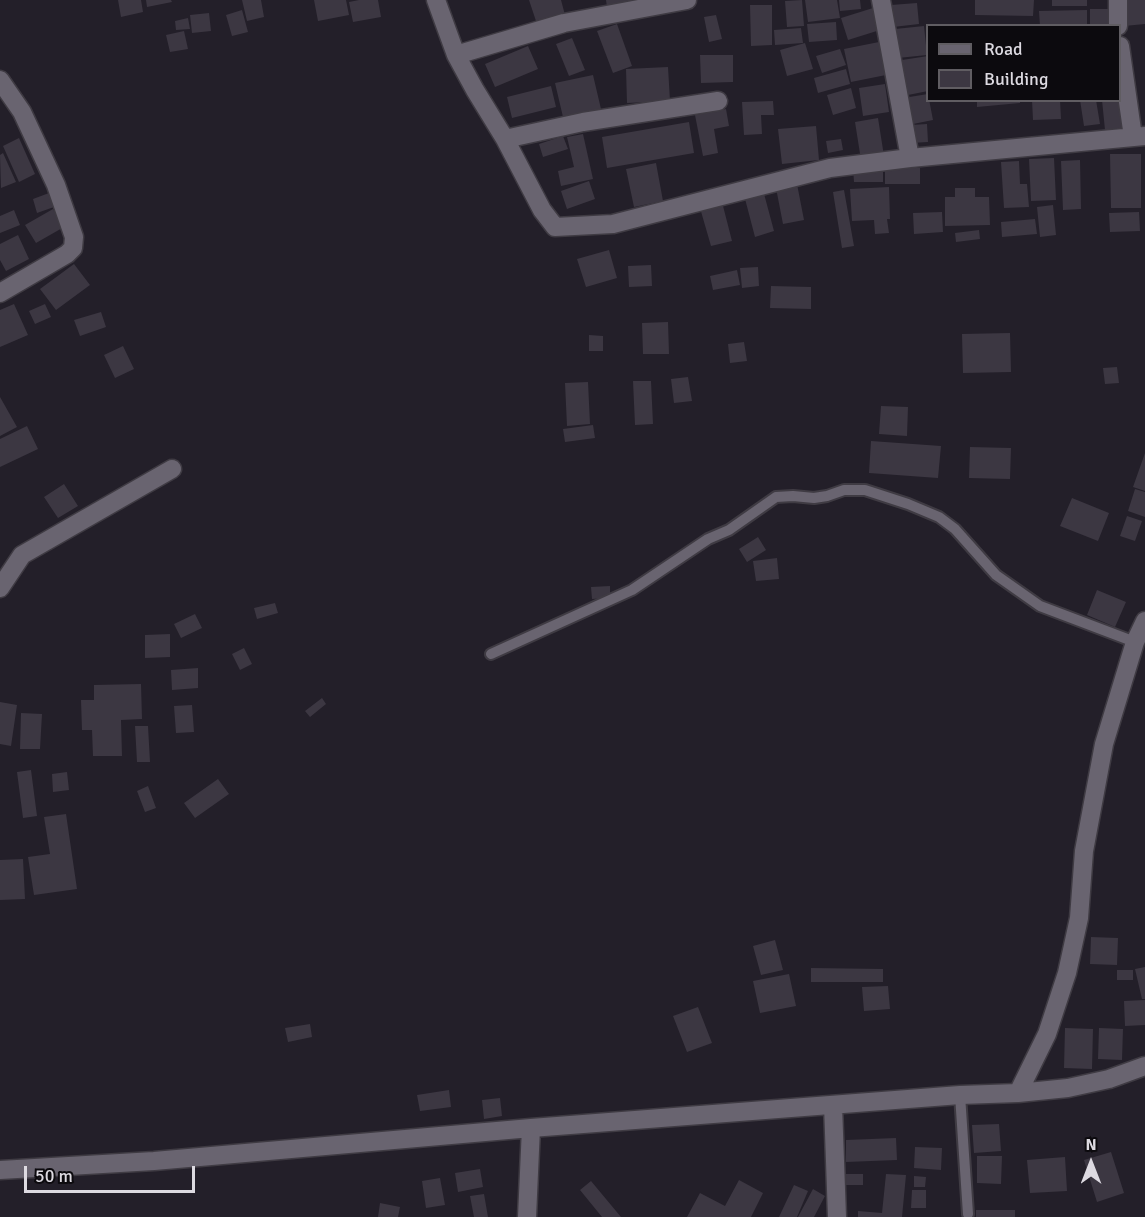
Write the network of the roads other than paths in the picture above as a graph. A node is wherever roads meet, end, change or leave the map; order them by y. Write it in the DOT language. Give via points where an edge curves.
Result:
graph roads {
  1 [pos="436,0"];
  2 [pos="687,0"];
  3 [pos="881,0"];
  4 [pos="1118,0"];
  5 [pos="1118,24"];
  6 [pos="456,55"];
  7 [pos="1121,55"];
  8 [pos="0,80"];
  9 [pos="718,100"];
  10 [pos="1139,136"];
  11 [pos="505,139"];
  12 [pos="910,158"];
  13 [pos="0,293"];
  14 [pos="172,469"];
  15 [pos="0,588"];
  16 [pos="1145,621"];
  17 [pos="1135,642"];
  18 [pos="491,654"];
  19 [pos="1145,1066"];
  20 [pos="1018,1093"];
  21 [pos="960,1095"];
  22 [pos="833,1105"];
  23 [pos="531,1128"];
  24 [pos="0,1170"];
  25 [pos="968,1214"];
  26 [pos="527,1217"];
  27 [pos="837,1217"];
  1 -- 6 [label="street"];
  2 -- 6 [label="street" via="564,23"];
  3 -- 12 [label="street"];
  4 -- 5 [label="street"];
  6 -- 11 [label="street"];
  7 -- 10 [label="street"];
  8 -- 13 [label="street" via="21,112 51,175 74,237 73,248 67,254"];
  9 -- 11 [label="street"];
  10 -- 12 [label="street"];
  11 -- 12 [label="street" via="555,227 613,224 830,168"];
  14 -- 15 [label="street" via="22,555"];
  16 -- 17 [label="street"];
  17 -- 18 [label="lane" via="1040,606 996,575 955,529 939,517 865,490 844,490 814,498 776,497 632,590"];
  17 -- 20 [label="street" via="1104,744 1084,851 1079,918 1067,973 1047,1034"];
  19 -- 20 [label="street" via="1068,1089"];
  20 -- 21 [label="street"];
  21 -- 22 [label="street"];
  21 -- 25 [label="lane"];
  22 -- 23 [label="street"];
  22 -- 27 [label="street"];
  23 -- 24 [label="street" via="165,1160"];
  23 -- 26 [label="street"];
}
